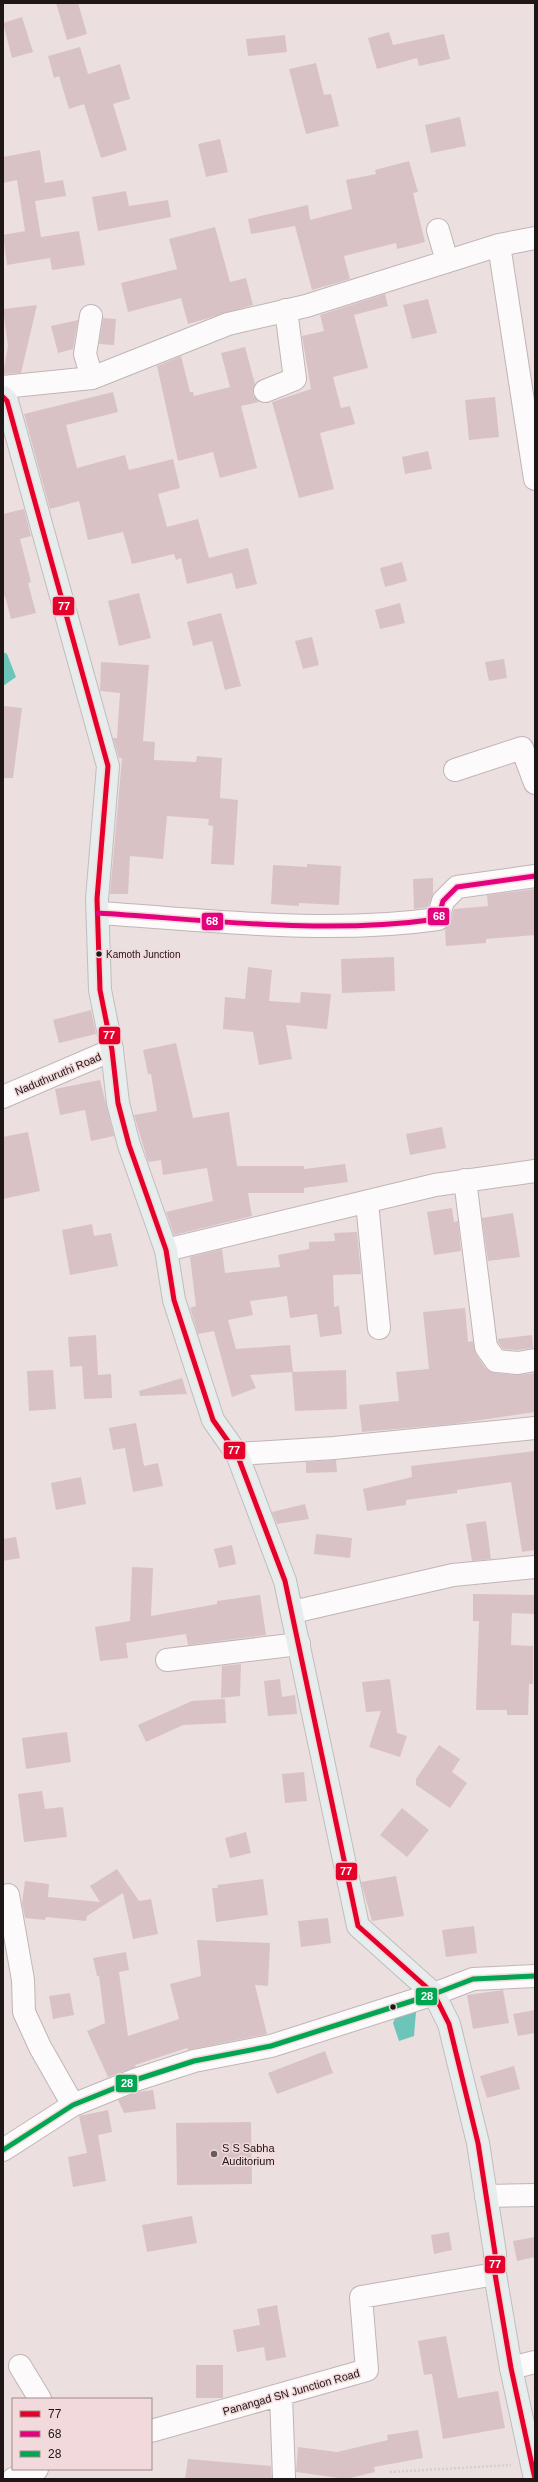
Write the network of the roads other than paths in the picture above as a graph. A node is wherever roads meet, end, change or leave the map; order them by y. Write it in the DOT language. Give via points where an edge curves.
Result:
graph roads {
  1 [pos="438,230"];
  2 [pos="535,238"];
  3 [pos="499,245"];
  4 [pos="447,261"];
  5 [pos="286,310"];
  6 [pos="91,316"];
  7 [pos="92,378"];
  8 [pos="3,387"];
  9 [pos="266,391"];
  10 [pos="3,398"];
  11 [pos="535,479"];
  12 [pos="455,770"];
  13 [pos="535,783"];
  14 [pos="535,876"];
  15 [pos="98,913"];
  16 [pos="112,1050"];
  17 [pos="3,1097"];
  18 [pos="535,1170"];
  19 [pos="465,1180"];
  20 [pos="367,1202"];
  21 [pos="166,1250"];
  22 [pos="379,1328"];
  23 [pos="535,1360"];
  24 [pos="535,1428"];
  25 [pos="237,1454"];
  26 [pos="535,1567"];
  27 [pos="293,1612"];
  28 [pos="299,1644"];
  29 [pos="167,1660"];
  30 [pos="8,1895"];
  31 [pos="535,1976"];
  32 [pos="434,1994"];
  33 [pos="73,2105"];
  34 [pos="3,2150"];
  35 [pos="535,2195"];
  36 [pos="486,2196"];
  37 [pos="495,2274"];
  38 [pos="535,2362"];
  39 [pos="20,2366"];
  40 [pos="511,2368"];
  41 [pos="281,2395"];
  42 [pos="39,2398"];
  43 [pos="152,2431"];
  44 [pos="35,2470"];
  45 [pos="533,2472"];
  46 [pos="284,2477"];
  47 [pos="13,2479"];
  1 -- 4 [label="street"];
  2 -- 3 [label="street"];
  3 -- 4 [label="street"];
  3 -- 11 [label="street"];
  4 -- 5 [label="street"];
  5 -- 7 [label="street" via="228,324"];
  5 -- 9 [label="street" via="295,379"];
  6 -- 7 [label="street" via="85,354"];
  7 -- 8 [label="street"];
  10 -- 15 [label="main road" via="7,401 108,766"];
  12 -- 13 [label="street" via="522,748"];
  14 -- 15 [label="street" via="457,887 443,900 438,919 415,922 328,927"];
  15 -- 16 [label="main road" via="100,990"];
  16 -- 17 [label="street, Naduthuruthi Road"];
  16 -- 21 [label="main road" via="118,1103 129,1145"];
  18 -- 19 [label="street"];
  19 -- 20 [label="street"];
  19 -- 23 [label="street" via="486,1347 496,1361 518,1363"];
  20 -- 21 [label="street"];
  20 -- 22 [label="street"];
  21 -- 25 [label="main road" via="174,1300 213,1420"];
  24 -- 25 [label="street" via="381,1444"];
  25 -- 27 [label="main road" via="285,1581"];
  26 -- 27 [label="street" via="453,1575"];
  27 -- 28 [label="main road"];
  28 -- 29 [label="street"];
  28 -- 32 [label="main road" via="358,1926"];
  30 -- 33 [label="street" via="23,1980 24,2012 40,2047"];
  31 -- 32 [label="street" via="473,1979"];
  32 -- 33 [label="street" via="271,2046 194,2061 135,2080"];
  32 -- 36 [label="main road" via="449,2024 478,2143"];
  33 -- 34 [label="street"];
  35 -- 36 [label="street"];
  36 -- 37 [label="main road" via="495,2253"];
  37 -- 40 [label="main road"];
  37 -- 41 [label="street, Panangad SN Junction Road" via="361,2297 367,2370"];
  38 -- 40 [label="street"];
  39 -- 42 [label="street"];
  40 -- 45 [label="main road"];
  41 -- 43 [label="street, Panangad SN Junction Road"];
  41 -- 46 [label="street"];
  44 -- 47 [label="street"];
}
